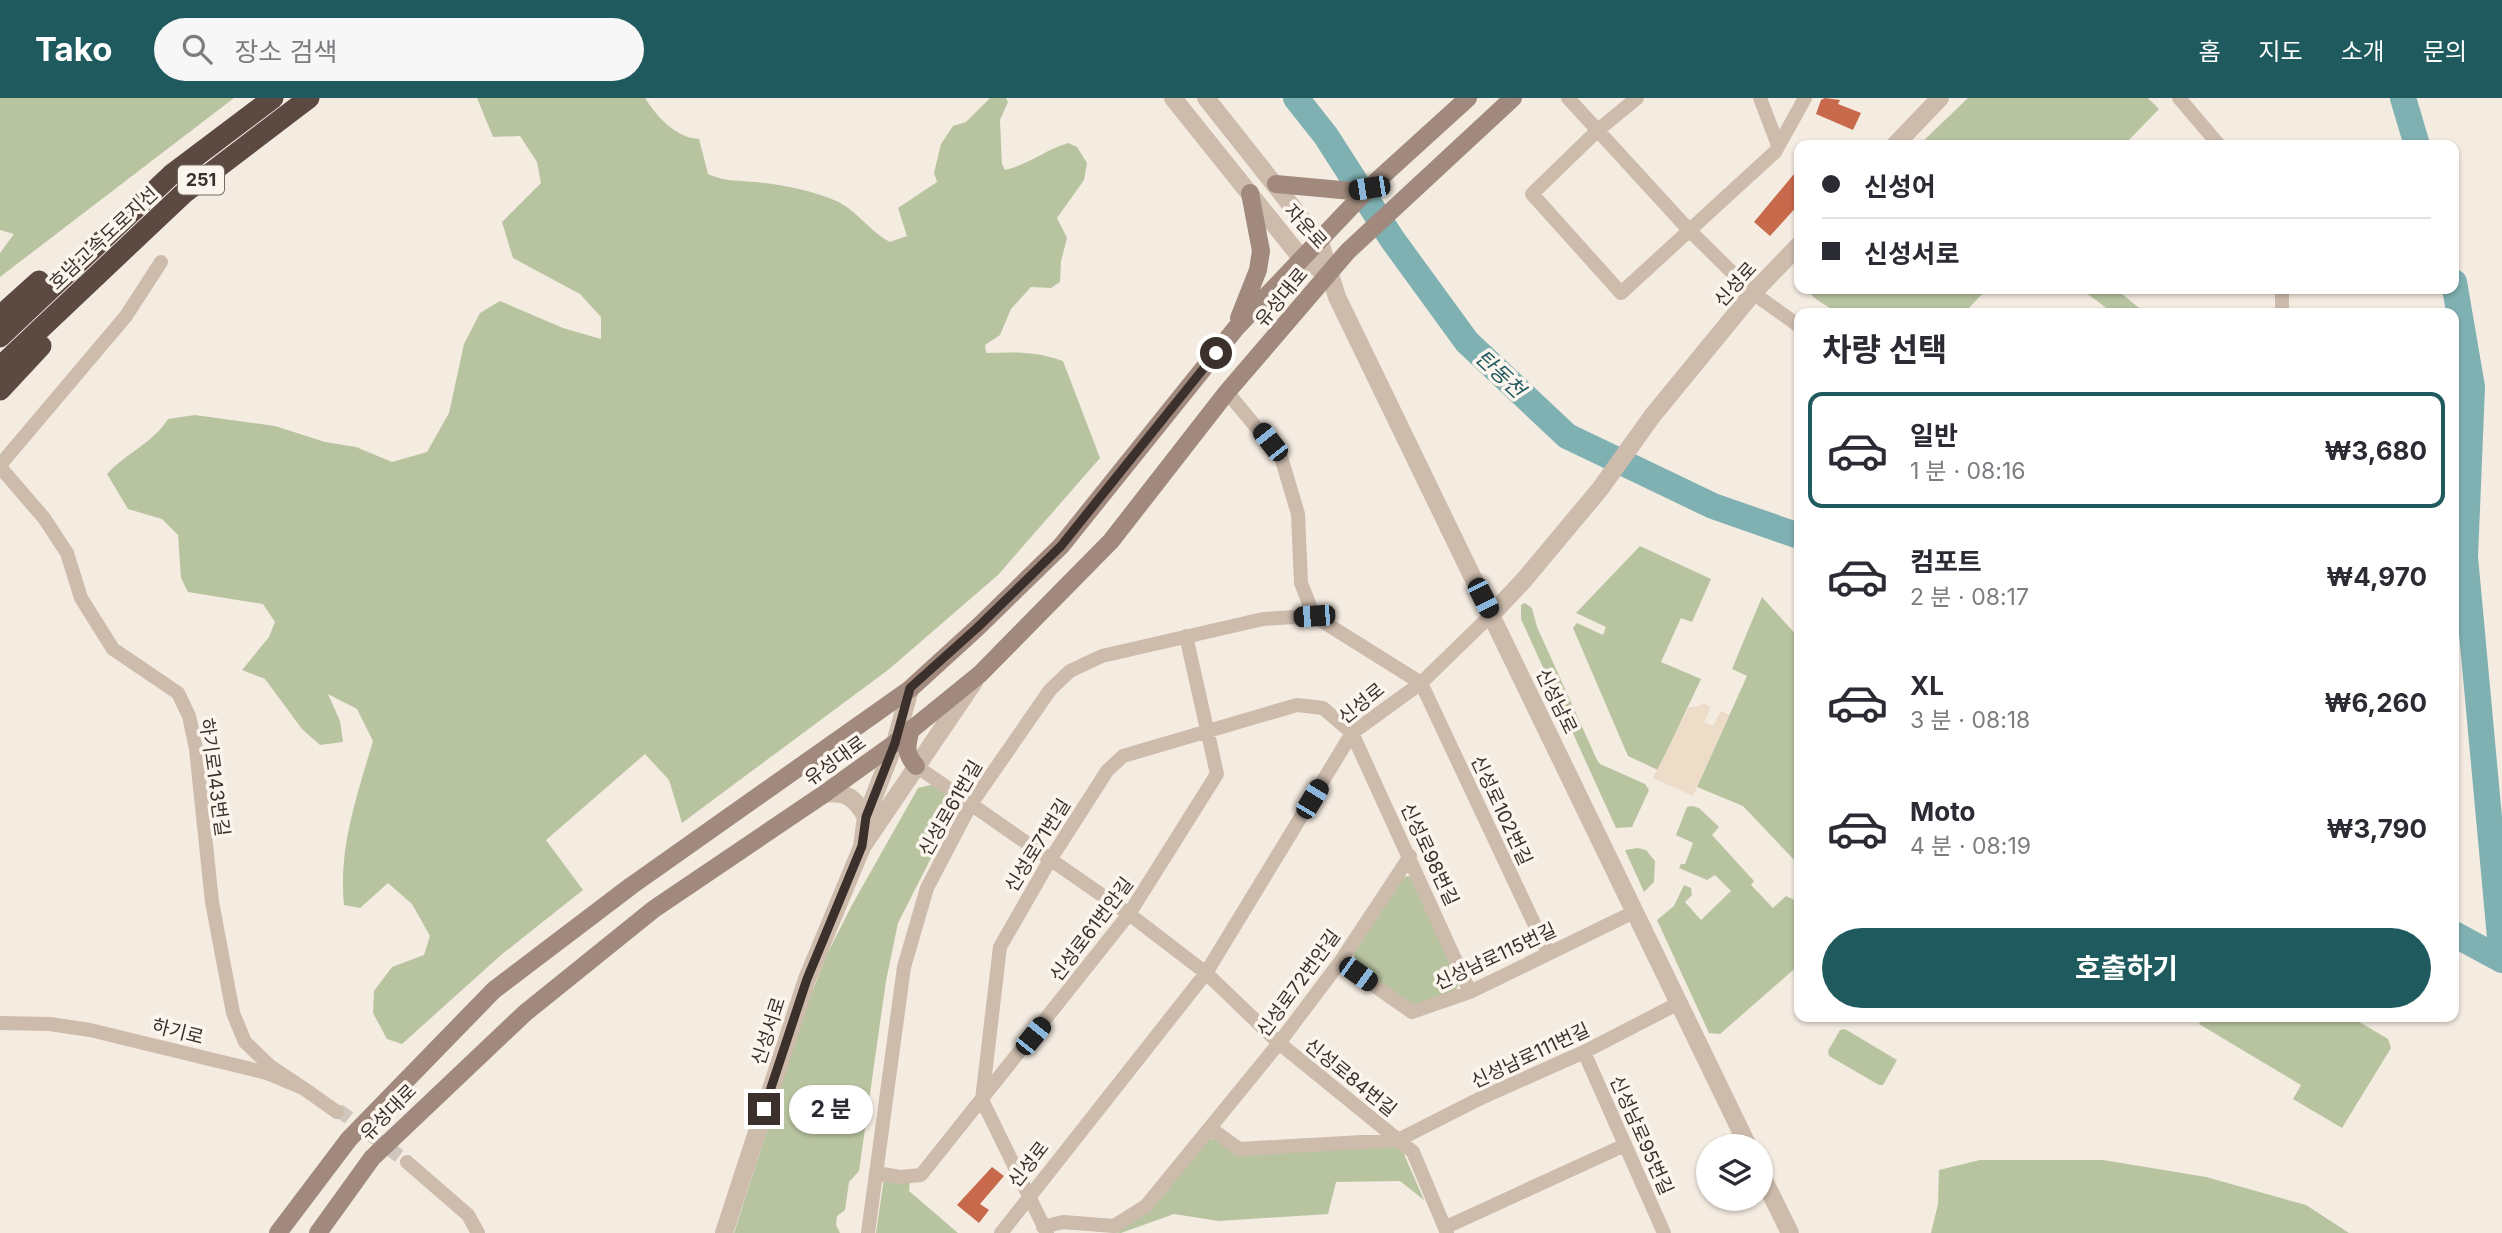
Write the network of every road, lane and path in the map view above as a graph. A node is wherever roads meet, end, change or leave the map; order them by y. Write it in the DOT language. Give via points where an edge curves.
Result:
graph roads {
  1 [pos="273,98"];
  2 [pos="309,98"];
  3 [pos="1173,98"];
  4 [pos="1206,98"];
  5 [pos="1468,98"];
  6 [pos="1513,98"];
  7 [pos="1569,98"];
  8 [pos="1637,98"];
  9 [pos="1760,98"];
  10 [pos="1805,98"];
  11 [pos="1940,98"];
  12 [pos="2179,98"];
  13 [pos="1598,130"];
  14 [pos="1900,140"];
  15 [pos="2215,140"];
  16 [pos="1778,145"];
  17 [pos="171,175"];
  18 [pos="1276,184"];
  19 [pos="1369,188"];
  20 [pos="1250,193"];
  21 [pos="1689,230"];
  22 [pos="1320,242"];
  23 [pos="1794,250"];
  24 [pos="1302,259"];
  25 [pos="161,262"];
  26 [pos="101,271"];
  27 [pos="1328,274"];
  28 [pos="1753,293"];
  29 [pos="0,316"];
  30 [pos="1794,322"];
  31 [pos="1236,328"];
  32 [pos="0,337"];
  33 [pos="0,367"];
  34 [pos="0,390"];
  35 [pos="1227,392"];
  36 [pos="0,466"];
  37 [pos="1492,614"];
  38 [pos="1314,616"];
  39 [pos="1186,636"];
  40 [pos="980,674"];
  41 [pos="1420,683"];
  42 [pos="910,688"];
  43 [pos="911,729"];
  44 [pos="1206,731"];
  45 [pos="1352,733"];
  46 [pos="895,743"];
  47 [pos="915,765"];
  48 [pos="824,794"];
  49 [pos="971,804"];
  50 [pos="866,817"];
  51 [pos="862,846"];
  52 [pos="1410,856"];
  53 [pos="1050,860"];
  54 [pos="1634,912"];
  55 [pos="1129,914"];
  56 [pos="1548,953"];
  57 [pos="1340,962"];
  58 [pos="1206,973"];
  59 [pos="1471,992"];
  60 [pos="1677,1004"];
  61 [pos="0,1023"];
  62 [pos="1279,1043"];
  63 [pos="1584,1052"];
  64 [pos="303,1088"];
  65 [pos="982,1100"];
  66 [pos="337,1112"];
  67 [pos="1210,1128"];
  68 [pos="1742,1134"];
  69 [pos="1398,1140"];
  70 [pos="1625,1145"];
  71 [pos="407,1162"];
  72 [pos="877,1173"];
  73 [pos="1028,1198"];
  74 [pos="1773,1198"];
  75 [pos="1045,1230"];
  76 [pos="1446,1230"];
  77 [pos="278,1233"];
  78 [pos="318,1233"];
  79 [pos="478,1233"];
  80 [pos="724,1233"];
  81 [pos="868,1233"];
  82 [pos="1001,1233"];
  83 [pos="1664,1233"];
  84 [pos="1790,1233"];
  1 -- 17 [label="highway, 호남고속도로지선 / 251"];
  2 -- 26 [label="highway, 호남고속도로지선 / 251" via="183,194"];
  3 -- 20 [label="street, 자운로"];
  4 -- 18 [label="street, 자운로"];
  5 -- 19 [label="main road, 유성대로"];
  6 -- 27 [label="main road, 유성대로" via="1412,189"];
  7 -- 13 [label="street"];
  8 -- 13 [label="street"];
  9 -- 16 [label="street"];
  10 -- 16 [label="street"];
  11 -- 14 [label="street"];
  12 -- 15 [label="street"];
  13 -- 21 [label="street"];
  13 -- 21 [label="street" via="1532,194 1621,293"];
  16 -- 21 [label="street"];
  17 -- 29 [label="highway" via="109,218"];
  17 -- 32 [label="highway, 호남고속도로지선 / 251"];
  18 -- 19 [label="main road" via="1352,191"];
  18 -- 22 [label="street, 자운로"];
  19 -- 22 [label="main road, 유성대로"];
  20 -- 24 [label="street, 자운로"];
  20 -- 31 [label="main road" via="1261,251"];
  21 -- 28 [label="street"];
  22 -- 24 [label="main road, 유성대로"];
  22 -- 27 [label="street, 자운로"];
  23 -- 28 [label="street, 신성로"];
  24 -- 27 [label="street, 자운로"];
  24 -- 31 [label="main road, 유성대로"];
  25 -- 36 [label="street, 하기로143번길" via="127,316"];
  26 -- 33 [label="highway, 호남고속도로지선 / 251"];
  26 -- 34 [label="highway" via="74,312"];
  27 -- 35 [label="main road, 유성대로"];
  27 -- 37 [label="street, 신성남로"];
  28 -- 30 [label="street"];
  28 -- 37 [label="street, 신성로" via="1653,415 1600,489"];
  31 -- 42 [label="main road, 유성대로" via="1061,546"];
  35 -- 38 [label="street" via="1282,457 1298,514 1301,583"];
  35 -- 40 [label="main road, 유성대로" via="1111,541"];
  36 -- 64 [label="street, 하기로143번길" via="67,552 81,598 113,649 178,693 196,749 212,902 233,1013 245,1042"];
  37 -- 41 [label="street, 신성로"];
  37 -- 54 [label="street, 신성남로"];
  38 -- 39 [label="street, 신성로61번길" via="1263,619"];
  38 -- 41 [label="street"];
  39 -- 44 [label="street, 신성로61번안길"];
  39 -- 49 [label="street, 신성로61번길" via="1102,656 1070,671 1050,690"];
  40 -- 43 [label="main road, 유성대로"];
  40 -- 47 [label="street"];
  41 -- 45 [label="street, 신성로"];
  41 -- 56 [label="street, 신성로102번길"];
  42 -- 46 [label="street"];
  42 -- 77 [label="main road, 유성대로" via="631,886 494,990 349,1139"];
  43 -- 46 [label="main road, 유성대로"];
  43 -- 47 [label="main road" via="906,747"];
  44 -- 45 [label="street, 신성로71번길" via="1297,705 1323,708"];
  44 -- 53 [label="street, 신성로71번길" via="1123,756 1107,771"];
  44 -- 55 [label="street, 신성로61번안길" via="1217,774"];
  45 -- 52 [label="street, 신성로98번길"];
  45 -- 58 [label="street, 신성로"];
  46 -- 48 [label="main road, 유성대로"];
  46 -- 50 [label="street"];
  47 -- 49 [label="street, 신성로84번길"];
  47 -- 51 [label="street"];
  48 -- 50 [label="street" via="840,792 852,797"];
  48 -- 78 [label="main road, 유성대로" via="653,909 525,1013 372,1157"];
  49 -- 53 [label="street, 신성로84번길"];
  49 -- 72 [label="street, 신성로61번길" via="927,888 904,967"];
  50 -- 51 [label="street"];
  51 -- 80 [label="street, 신성서로" via="807,979"];
  52 -- 57 [label="street, 신성로72번안길"];
  52 -- 59 [label="street, 신성로98번길"];
  53 -- 55 [label="street, 신성로84번길"];
  53 -- 65 [label="street, 신성로71번길" via="1000,947"];
  54 -- 56 [label="street, 신성남로115번길"];
  54 -- 60 [label="street, 신성남로"];
  55 -- 58 [label="street, 신성로84번길"];
  55 -- 65 [label="street, 신성로61번안길"];
  56 -- 59 [label="street, 신성남로115번길"];
  57 -- 59 [label="street, 신성남로115번길" via="1412,1012"];
  57 -- 62 [label="street, 신성로72번안길"];
  58 -- 62 [label="street, 신성로84번길"];
  58 -- 73 [label="street, 신성로"];
  60 -- 63 [label="street, 신성남로111번길"];
  60 -- 68 [label="street, 신성남로"];
  61 -- 64 [label="street, 하기로" via="90,1030 267,1073"];
  62 -- 67 [label="street, 신성로72번안길"];
  62 -- 69 [label="street, 신성로84번길"];
  63 -- 69 [label="street, 신성남로111번길"];
  63 -- 70 [label="street, 신성남로95번길"];
  64 -- 66 [label="street, 하기로"];
  65 -- 72 [label="street, 신성로61번안길" via="921,1175"];
  65 -- 73 [label="street"];
  67 -- 69 [label="street" via="1239,1149"];
  67 -- 75 [label="street, 신성로72번안길" via="1146,1206 1114,1226 1063,1222"];
  69 -- 76 [label="street, 신성로84번길" via="1413,1152"];
  70 -- 76 [label="street, 신성로84번길"];
  70 -- 83 [label="street, 신성남로95번길"];
  71 -- 79 [label="street" via="468,1215"];
  72 -- 81 [label="street, 신성로61번길"];
  73 -- 75 [label="street"];
  73 -- 82 [label="street, 신성로"];
  74 -- 84 [label="street"];
}
